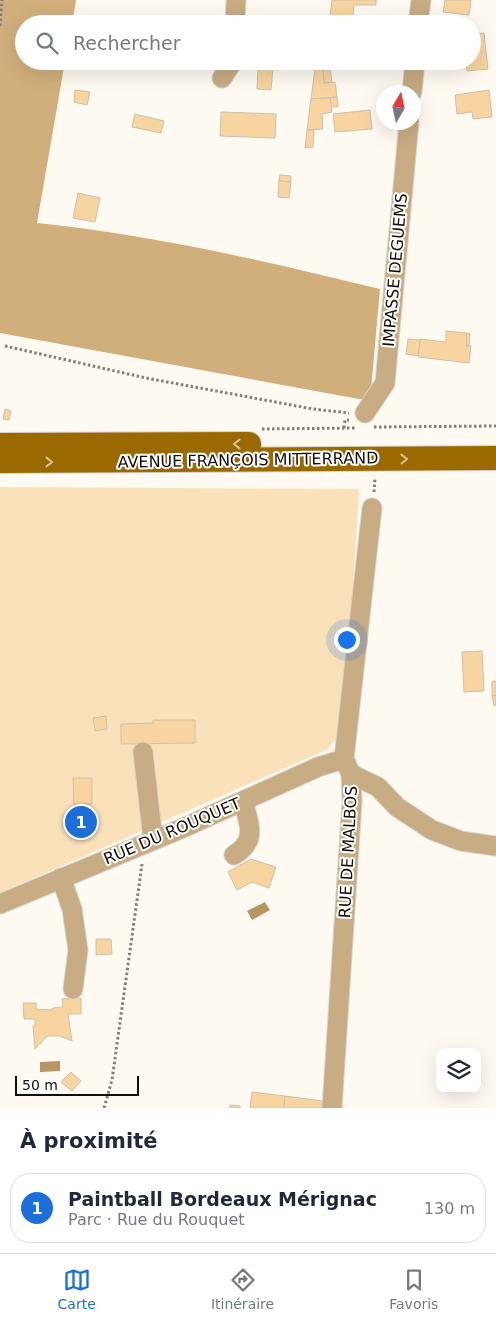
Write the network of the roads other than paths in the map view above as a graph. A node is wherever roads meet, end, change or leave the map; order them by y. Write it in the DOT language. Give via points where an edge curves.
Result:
graph roads {
  1 [pos="236,0"];
  2 [pos="420,0"];
  3 [pos="235,15"];
  4 [pos="419,15"];
  5 [pos="227,70"];
  6 [pos="414,70"];
  7 [pos="222,78"];
  8 [pos="413,85"];
  9 [pos="408,130"];
  10 [pos="367,423"];
  11 [pos="496,442"];
  12 [pos="0,445"];
  13 [pos="496,458"];
  14 [pos="0,462"];
  15 [pos="372,508"];
  16 [pos="144,752"];
  17 [pos="348,767"];
  18 [pos="243,801"];
  19 [pos="149,842"];
  20 [pos="496,846"];
  21 [pos="234,855"];
  22 [pos="61,878"];
  23 [pos="0,904"];
  24 [pos="73,989"];
  25 [pos="332,1108"];
  1 -- 3 [label="street"];
  2 -- 4 [label="street"];
  5 -- 7 [label="street"];
  6 -- 8 [label="street"];
  9 -- 10 [label="street, IMPASSE DEGUEMS" via="385,383"];
  11 -- 12 [label="main road, AVENUE FRANÇOIS MITTERRAND, one-way"];
  14 -- 13 [label="main road, AVENUE FRANÇOIS MITTERRAND, one-way"];
  15 -- 17 [label="street, RUE DE MALBOS"];
  16 -- 19 [label="street"];
  17 -- 18 [label="street, RUE DU ROUQUET" via="318,768"];
  17 -- 20 [label="street" via="378,786 397,807 432,830 461,841"];
  17 -- 25 [label="street, RUE DE MALBOS" via="352,802"];
  18 -- 19 [label="street, RUE DU ROUQUET"];
  18 -- 21 [label="street" via="250,829 249,840 245,849"];
  19 -- 22 [label="street, RUE DU ROUQUET"];
  22 -- 23 [label="street, RUE DU ROUQUET"];
  22 -- 24 [label="street" via="72,909 78,950"];
}
